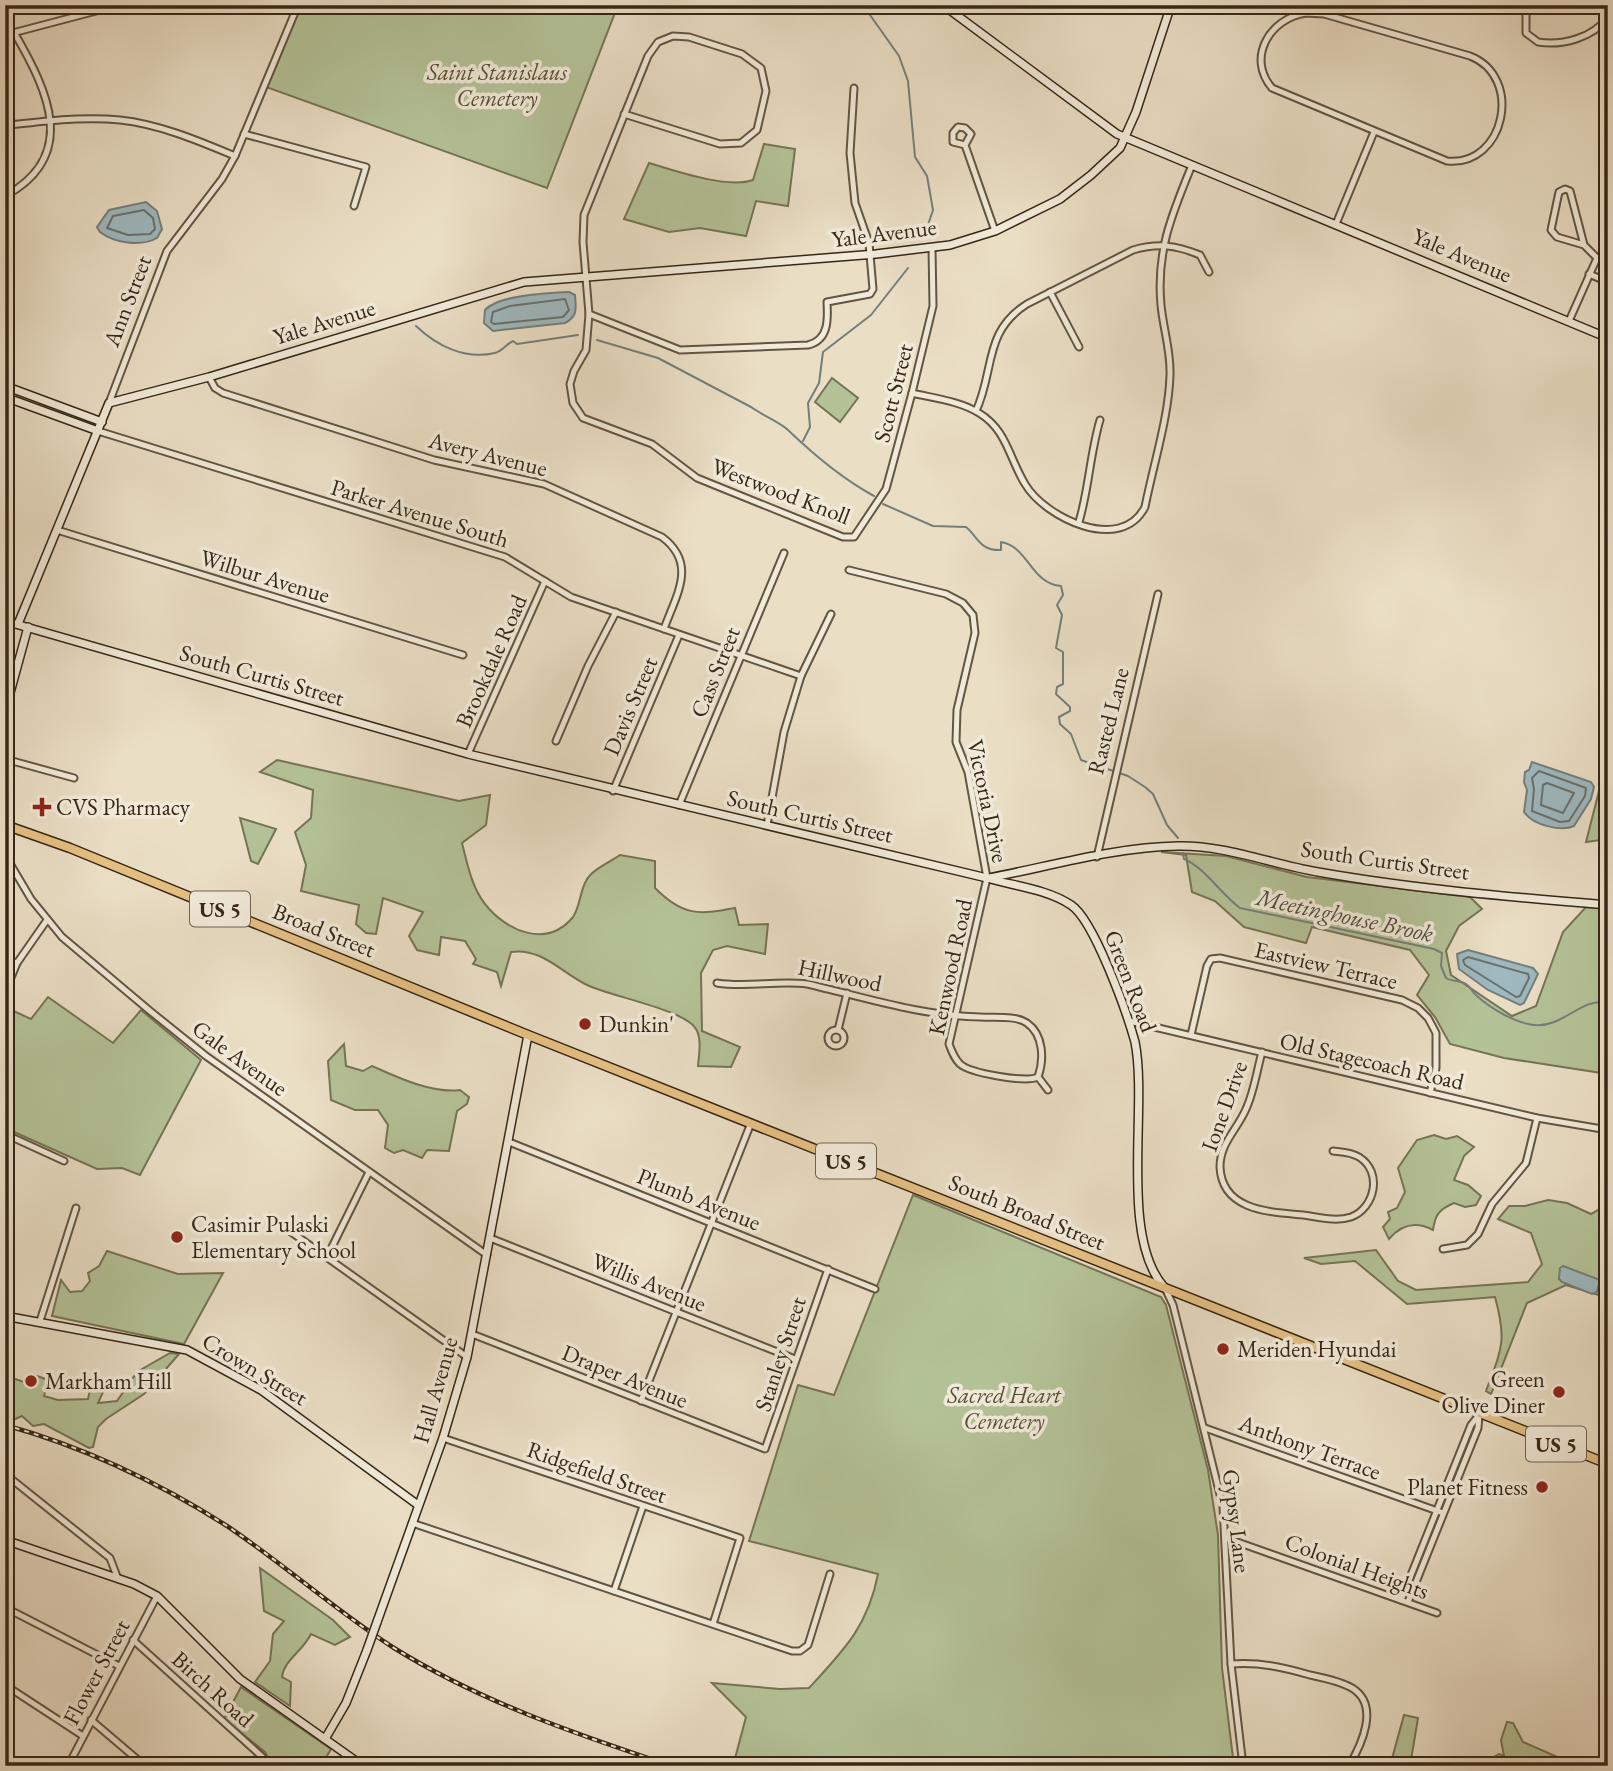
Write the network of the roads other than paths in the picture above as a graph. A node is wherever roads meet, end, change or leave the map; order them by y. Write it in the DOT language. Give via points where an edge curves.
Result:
graph roads {
  1 [pos="119,5"];
  2 [pos="298,5"];
  3 [pos="943,5"];
  4 [pos="1171,5"];
  5 [pos="1569,5"];
  6 [pos="1526,6"];
  7 [pos="1608,17"];
  8 [pos="1604,28"];
  9 [pos="15,34"];
  10 [pos="5,35"];
  11 [pos="854,88"];
  12 [pos="624,114"];
  13 [pos="51,122"];
  14 [pos="5,125"];
  15 [pos="1374,132"];
  16 [pos="244,134"];
  17 [pos="1125,138"];
  18 [pos="965,145"];
  19 [pos="235,156"];
  20 [pos="1192,165"];
  21 [pos="5,196"];
  22 [pos="354,206"];
  23 [pos="1336,223"];
  24 [pos="995,231"];
  25 [pos="1163,244"];
  26 [pos="1584,245"];
  27 [pos="932,248"];
  28 [pos="870,255"];
  29 [pos="1597,258"];
  30 [pos="1608,258"];
  31 [pos="1209,272"];
  32 [pos="1588,274"];
  33 [pos="585,276"];
  34 [pos="1608,282"];
  35 [pos="1050,292"];
  36 [pos="589,314"];
  37 [pos="1569,321"];
  38 [pos="1608,338"];
  39 [pos="1079,347"];
  40 [pos="209,377"];
  41 [pos="5,386"];
  42 [pos="18,391"];
  43 [pos="912,393"];
  44 [pos="5,397"];
  45 [pos="15,400"];
  46 [pos="109,403"];
  47 [pos="976,411"];
  48 [pos="1100,420"];
  49 [pos="102,422"];
  50 [pos="98,431"];
  51 [pos="1079,522"];
  52 [pos="57,530"];
  53 [pos="854,537"];
  54 [pos="784,553"];
  55 [pos="849,570"];
  56 [pos="545,581"];
  57 [pos="1158,594"];
  58 [pos="616,612"];
  59 [pos="831,614"];
  60 [pos="5,621"];
  61 [pos="18,624"];
  62 [pos="28,627"];
  63 [pos="664,629"];
  64 [pos="680,635"];
  65 [pos="463,655"];
  66 [pos="740,656"];
  67 [pos="801,676"];
  68 [pos="5,711"];
  69 [pos="556,741"];
  70 [pos="468,754"];
  71 [pos="5,759"];
  72 [pos="74,778"];
  73 [pos="613,791"];
  74 [pos="679,805"];
  75 [pos="5,825"];
  76 [pos="767,825"];
  77 [pos="5,855"];
  78 [pos="1096,858"];
  79 [pos="987,878"];
  80 [pos="1608,905"];
  81 [pos="47,920"];
  82 [pos="5,959"];
  83 [pos="18,963"];
  84 [pos="717,983"];
  85 [pos="5,992"];
  86 [pos="847,993"];
  87 [pos="433,995"];
  88 [pos="955,1017"];
  89 [pos="1129,1021"];
  90 [pos="838,1030"];
  91 [pos="528,1035"];
  92 [pos="1191,1035"];
  93 [pos="1262,1052"];
  94 [pos="1038,1077"];
  95 [pos="1048,1090"];
  96 [pos="1430,1093"];
  97 [pos="1537,1118"];
  98 [pos="751,1123"];
  99 [pos="1608,1130"];
  100 [pos="5,1134"];
  101 [pos="509,1142"];
  102 [pos="1333,1151"];
  103 [pos="64,1161"];
  104 [pos="369,1172"];
  105 [pos="76,1208"];
  106 [pos="270,1217"];
  107 [pos="712,1223"];
  108 [pos="490,1238"];
  109 [pos="1443,1249"];
  110 [pos="487,1255"];
  111 [pos="327,1257"];
  112 [pos="828,1269"];
  113 [pos="1164,1288"];
  114 [pos="875,1289"];
  115 [pos="677,1312"];
  116 [pos="5,1316"];
  117 [pos="40,1321"];
  118 [pos="472,1334"];
  119 [pos="467,1357"];
  120 [pos="794,1359"];
  121 [pos="641,1401"];
  122 [pos="1479,1415"];
  123 [pos="1205,1428"];
  124 [pos="443,1438"];
  125 [pos="765,1449"];
  126 [pos="1608,1464"];
  127 [pos="5,1474"];
  128 [pos="418,1505"];
  129 [pos="643,1506"];
  130 [pos="1440,1512"];
  131 [pos="412,1523"];
  132 [pos="1226,1538"];
  133 [pos="5,1540"];
  134 [pos="1413,1570"];
  135 [pos="1420,1572"];
  136 [pos="830,1574"];
  137 [pos="118,1579"];
  138 [pos="614,1591"];
  139 [pos="157,1596"];
  140 [pos="1404,1601"];
  141 [pos="10,1611"];
  142 [pos="1437,1613"];
  143 [pos="713,1623"];
  144 [pos="133,1640"];
  145 [pos="1231,1664"];
  146 [pos="120,1666"];
  147 [pos="5,1685"];
  148 [pos="91,1720"];
  149 [pos="83,1736"];
  150 [pos="325,1739"];
  151 [pos="269,1763"];
  152 [pos="68,1766"];
  153 [pos="145,1766"];
  154 [pos="363,1766"];
  155 [pos="1243,1766"];
  156 [pos="1349,1766"];
  1 -- 9 [label="street"];
  2 -- 16 [label="street, Ann Street"];
  3 -- 17 [label="street" via="1097,122"];
  4 -- 17 [label="street"];
  5 -- 6 [label="street" via="1557,9"];
  6 -- 8 [label="street" via="1526,33 1538,42 1562,42"];
  7 -- 8 [label="street"];
  9 -- 10 [label="street"];
  9 -- 13 [label="street" via="38,73"];
  11 -- 28 [label="street" via="849,138 854,196"];
  12 -- 12 [label="street" via="652,48 673,36 743,54 757,62 765,75 762,116 753,135 741,143 719,144"];
  12 -- 33 [label="street, Westwood Knoll" via="587,202"];
  13 -- 14 [label="street"];
  13 -- 19 [label="street" via="95,118 139,123"];
  13 -- 21 [label="street" via="46,157 22,187"];
  15 -- 15 [label="street" via="1272,88 1261,65 1264,45 1275,27 1297,14 1324,14 1477,59 1501,88 1503,109 1496,132 1473,159 1447,161"];
  15 -- 23 [label="street"];
  16 -- 19 [label="street, Ann Street"];
  16 -- 22 [label="street" via="366,167"];
  17 -- 20 [label="street, Yale Avenue"];
  17 -- 24 [label="street, Yale Avenue" via="1102,166 1068,193"];
  18 -- 24 [label="street"];
  19 -- 46 [label="street, Ann Street" via="167,251"];
  20 -- 23 [label="street, Yale Avenue"];
  20 -- 25 [label="street"];
  23 -- 37 [label="street, Yale Avenue"];
  24 -- 27 [label="street, Yale Avenue"];
  25 -- 31 [label="street" via="1200,255"];
  25 -- 35 [label="street" via="1133,250"];
  25 -- 51 [label="street" via="1160,290 1171,374 1145,508 1135,523 1122,530 1104,531"];
  26 -- 26 [label="street" via="1570,191 1565,189 1559,192 1551,230 1557,237"];
  26 -- 29 [label="street"];
  27 -- 28 [label="street, Yale Avenue"];
  27 -- 43 [label="street, Scott Street" via="933,306"];
  28 -- 33 [label="street, Yale Avenue"];
  28 -- 36 [label="street" via="870,294 827,302 827,328 814,344 680,350"];
  29 -- 30 [label="street"];
  29 -- 32 [label="street"];
  32 -- 34 [label="street"];
  32 -- 37 [label="street"];
  33 -- 36 [label="street, Westwood Knoll"];
  33 -- 40 [label="street, Yale Avenue" via="505,285"];
  35 -- 39 [label="street"];
  35 -- 47 [label="street" via="1012,313 1000,330"];
  36 -- 53 [label="street, Westwood Knoll" via="586,350 570,384 573,402 583,418 652,443 697,478 841,536"];
  37 -- 38 [label="street, Yale Avenue"];
  40 -- 46 [label="street, Yale Avenue"];
  40 -- 63 [label="street, Avery Avenue" via="215,388 236,398 434,460 544,484 662,537 677,548 683,565"];
  41 -- 42 [label="street"];
  42 -- 45 [label="street"];
  42 -- 49 [label="street"];
  43 -- 47 [label="street"];
  43 -- 53 [label="street, Scott Street" via="886,489"];
  44 -- 45 [label="street"];
  45 -- 50 [label="street"];
  46 -- 49 [label="street, Ann Street"];
  47 -- 51 [label="street" via="1004,437 1025,484 1045,506"];
  48 -- 51 [label="street"];
  49 -- 50 [label="street, Ann Street"];
  50 -- 52 [label="street, Ann Street"];
  50 -- 56 [label="street, Parker Avenue South" via="505,557"];
  52 -- 61 [label="street, Ann Street"];
  52 -- 65 [label="street, Wilbur Avenue"];
  54 -- 66 [label="street, Cass Street"];
  55 -- 79 [label="street, Victoria Drive" via="946,594 973,615 975,633 957,710 956,742 968,772"];
  56 -- 58 [label="street, Parker Avenue South" via="571,597"];
  56 -- 70 [label="street, Brookdale Road"];
  57 -- 78 [label="street, Rasted Lane"];
  58 -- 63 [label="street, Parker Avenue South"];
  58 -- 69 [label="street" via="587,666"];
  59 -- 67 [label="street"];
  60 -- 61 [label="street, South Curtis Street"];
  61 -- 62 [label="street, South Curtis Street"];
  62 -- 68 [label="street"];
  62 -- 70 [label="street, South Curtis Street"];
  63 -- 64 [label="street, Parker Avenue South"];
  64 -- 66 [label="street, Parker Avenue South"];
  64 -- 73 [label="street, Davis Street"];
  66 -- 67 [label="street, Parker Avenue South"];
  66 -- 74 [label="street, Cass Street"];
  67 -- 76 [label="street" via="784,732"];
  70 -- 73 [label="street, South Curtis Street"];
  71 -- 72 [label="street"];
  73 -- 74 [label="street, South Curtis Street"];
  74 -- 76 [label="street, South Curtis Street"];
  75 -- 87 [label="main road, Broad Street / US 5"];
  76 -- 79 [label="street, South Curtis Street"];
  77 -- 81 [label="street, Gale Avenue"];
  78 -- 79 [label="street, South Curtis Street"];
  78 -- 80 [label="street, South Curtis Street" via="1191,846 1317,872 1433,889"];
  79 -- 88 [label="street, Kenwood Road"];
  79 -- 89 [label="street, Green Road" via="1057,897 1079,911"];
  81 -- 83 [label="street"];
  81 -- 104 [label="street, Gale Avenue" via="206,1056"];
  82 -- 83 [label="street"];
  83 -- 85 [label="street"];
  84 -- 86 [label="street, Hillwood" via="786,981"];
  86 -- 88 [label="street, Hillwood"];
  86 -- 90 [label="street"];
  87 -- 91 [label="main road, South Broad Street / US 5"];
  88 -- 94 [label="street, Hillwood" via="1016,1019 1029,1024 1039,1042 1042,1066"];
  88 -- 94 [label="street, Kenwood Road" via="949,1044 961,1065 971,1072"];
  89 -- 92 [label="street, Old Stagecoach Road"];
  89 -- 113 [label="street, Green Road" via="1138,1055 1138,1200 1150,1266"];
  91 -- 98 [label="main road, South Broad Street / US 5"];
  91 -- 101 [label="street, Hall Avenue"];
  92 -- 93 [label="street, Old Stagecoach Road"];
  92 -- 96 [label="street, Eastview Terrace" via="1211,959 1402,1000 1429,1018 1436,1033 1438,1050"];
  93 -- 96 [label="street, Old Stagecoach Road"];
  93 -- 102 [label="street, Ione Drive" via="1246,1109 1221,1153 1220,1170 1235,1199 1252,1210 1349,1218 1362,1211 1374,1182 1361,1158"];
  94 -- 95 [label="street"];
  96 -- 97 [label="street, Old Stagecoach Road"];
  97 -- 99 [label="street, Old Stagecoach Road"];
  97 -- 109 [label="street" via="1526,1163 1492,1203 1479,1234 1467,1245"];
  98 -- 107 [label="street"];
  98 -- 113 [label="main road, South Broad Street / US 5"];
  100 -- 103 [label="street"];
  101 -- 107 [label="street, Plumb Avenue"];
  101 -- 108 [label="street, Hall Avenue"];
  104 -- 110 [label="street, Gale Avenue"];
  104 -- 111 [label="street"];
  105 -- 117 [label="street"];
  106 -- 111 [label="street"];
  107 -- 112 [label="street, Plumb Avenue"];
  107 -- 115 [label="street"];
  108 -- 110 [label="street, Hall Avenue"];
  108 -- 115 [label="street, Willis Avenue"];
  110 -- 118 [label="street, Hall Avenue"];
  111 -- 119 [label="street"];
  112 -- 114 [label="street, Plumb Avenue"];
  112 -- 120 [label="street, Stanley Street"];
  113 -- 122 [label="main road, South Broad Street / US 5"];
  113 -- 123 [label="street, Gypsy Lane" via="1173,1305"];
  115 -- 120 [label="street, Willis Avenue"];
  115 -- 121 [label="street"];
  116 -- 117 [label="street, Crown Street"];
  117 -- 128 [label="street, Crown Street" via="187,1350 261,1390"];
  118 -- 119 [label="street, Hall Avenue"];
  118 -- 121 [label="street, Draper Avenue"];
  119 -- 124 [label="street, Hall Avenue"];
  120 -- 125 [label="street, Stanley Street"];
  121 -- 125 [label="street, Draper Avenue"];
  122 -- 126 [label="main road, South Broad Street / US 5"];
  122 -- 130 [label="street" via="1471,1425"];
  123 -- 130 [label="street, Anthony Terrace"];
  123 -- 132 [label="street, Gypsy Lane"];
  124 -- 128 [label="street, Hall Avenue"];
  124 -- 129 [label="street, Ridgefield Street"];
  127 -- 137 [label="street" via="110,1558"];
  128 -- 131 [label="street, Hall Avenue"];
  129 -- 138 [label="street"];
  129 -- 143 [label="street, Ridgefield Street" via="740,1538"];
  130 -- 134 [label="street"];
  130 -- 135 [label="street"];
  131 -- 138 [label="street"];
  131 -- 150 [label="street, Hall Avenue, bridge" via="346,1703"];
  132 -- 140 [label="street, Colonial Heights"];
  132 -- 145 [label="street, Gypsy Lane"];
  133 -- 137 [label="street"];
  134 -- 135 [label="street"];
  134 -- 140 [label="street"];
  135 -- 140 [label="street"];
  136 -- 143 [label="street" via="808,1645 800,1651"];
  137 -- 139 [label="street"];
  138 -- 143 [label="street"];
  139 -- 144 [label="street, Flower Street"];
  139 -- 150 [label="street" via="240,1679"];
  140 -- 142 [label="street, Colonial Heights"];
  141 -- 146 [label="street"];
  144 -- 146 [label="street, Flower Street"];
  144 -- 151 [label="street, Birch Road"];
  145 -- 155 [label="street, Gypsy Lane"];
  145 -- 156 [label="street" via="1271,1663 1354,1689 1367,1714 1366,1728"];
  146 -- 148 [label="street, Flower Street"];
  147 -- 149 [label="street"];
  148 -- 149 [label="street, Flower Street"];
  148 -- 153 [label="street"];
  149 -- 152 [label="street, Flower Street"];
  150 -- 154 [label="street"];
}
